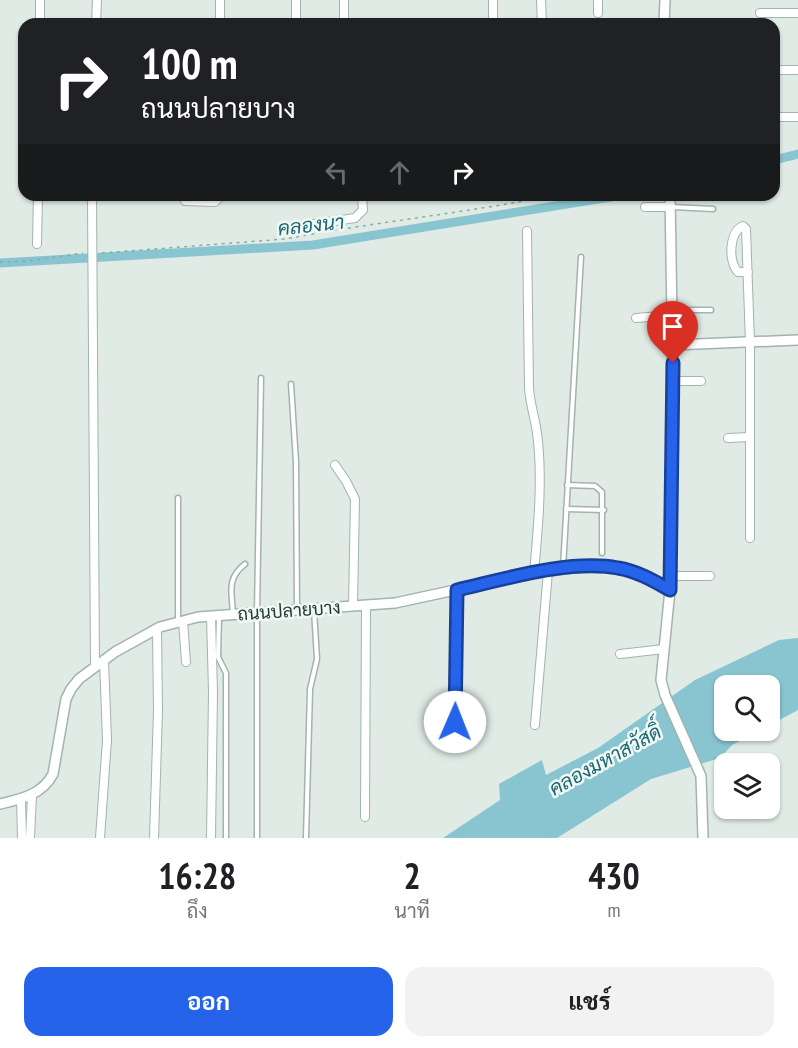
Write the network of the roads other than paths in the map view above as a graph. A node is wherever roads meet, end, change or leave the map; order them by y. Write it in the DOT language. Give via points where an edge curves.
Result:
graph roads {
  1 [pos="40,0"];
  2 [pos="97,0"];
  3 [pos="220,0"];
  4 [pos="296,0"];
  5 [pos="344,0"];
  6 [pos="493,0"];
  7 [pos="542,0"];
  8 [pos="598,0"];
  9 [pos="665,0"];
  10 [pos="598,13"];
  11 [pos="760,13"];
  12 [pos="798,13"];
  13 [pos="40,18"];
  14 [pos="96,18"];
  15 [pos="220,18"];
  16 [pos="296,18"];
  17 [pos="344,18"];
  18 [pos="493,18"];
  19 [pos="542,18"];
  20 [pos="664,18"];
  21 [pos="780,70"];
  22 [pos="798,70"];
  23 [pos="780,117"];
  24 [pos="798,117"];
  25 [pos="38,201"];
  26 [pos="92,201"];
  27 [pos="184,201"];
  28 [pos="215,201"];
  29 [pos="362,201"];
  30 [pos="670,201"];
  31 [pos="645,207"];
  32 [pos="670,207"];
  33 [pos="713,209"];
  34 [pos="301,226"];
  35 [pos="527,231"];
  36 [pos="37,244"];
  37 [pos="581,257"];
  38 [pos="748,272"];
  39 [pos="711,310"];
  40 [pos="673,312"];
  41 [pos="636,318"];
  42 [pos="798,340"];
  43 [pos="750,343"];
  44 [pos="673,345"];
  45 [pos="261,378"];
  46 [pos="673,381"];
  47 [pos="701,381"];
  48 [pos="291,384"];
  49 [pos="750,437"];
  50 [pos="728,438"];
  51 [pos="335,465"];
  52 [pos="567,485"];
  53 [pos="178,498"];
  54 [pos="566,509"];
  55 [pos="604,510"];
  56 [pos="750,538"];
  57 [pos="602,553"];
  58 [pos="245,564"];
  59 [pos="563,569"];
  60 [pos="548,571"];
  61 [pos="534,573"];
  62 [pos="670,576"];
  63 [pos="710,576"];
  64 [pos="457,590"];
  65 [pos="670,590"];
  66 [pos="366,605"];
  67 [pos="353,606"];
  68 [pos="314,609"];
  69 [pos="297,610"];
  70 [pos="257,613"];
  71 [pos="233,615"];
  72 [pos="215,616"];
  73 [pos="181,622"];
  74 [pos="157,629"];
  75 [pos="664,649"];
  76 [pos="620,654"];
  77 [pos="104,660"];
  78 [pos="186,662"];
  79 [pos="95,667"];
  80 [pos="535,725"];
  81 [pos="454,744"];
  82 [pos="32,795"];
  83 [pos="21,799"];
  84 [pos="0,804"];
  85 [pos="365,817"];
  86 [pos="22,838"];
  87 [pos="30,838"];
  88 [pos="100,838"];
  89 [pos="154,838"];
  90 [pos="211,838"];
  91 [pos="226,838"];
  92 [pos="257,838"];
  93 [pos="306,838"];
  94 [pos="704,838"];
  1 -- 13 [label="street"];
  2 -- 14 [label="street"];
  3 -- 15 [label="street"];
  4 -- 16 [label="street"];
  5 -- 17 [label="street"];
  6 -- 18 [label="street"];
  7 -- 19 [label="street"];
  8 -- 10 [label="street"];
  9 -- 20 [label="street"];
  11 -- 12 [label="street"];
  21 -- 22 [label="street"];
  23 -- 24 [label="street"];
  25 -- 36 [label="street"];
  26 -- 79 [label="street"];
  27 -- 28 [label="street"];
  29 -- 34 [label="street" via="363,210 355,218"];
  30 -- 32 [label="street"];
  31 -- 32 [label="street"];
  32 -- 33 [label="lane"];
  32 -- 40 [label="street"];
  35 -- 61 [label="street" via="529,388 537,433 539,518"];
  37 -- 52 [label="lane"];
  38 -- 38 [label="street" via="738,272 733,265 732,236 743,226"];
  38 -- 43 [label="street"];
  39 -- 40 [label="lane"];
  40 -- 41 [label="street"];
  40 -- 44 [label="street"];
  42 -- 43 [label="street"];
  43 -- 44 [label="street"];
  43 -- 49 [label="street"];
  44 -- 46 [label="street"];
  45 -- 70 [label="lane"];
  46 -- 47 [label="street"];
  46 -- 62 [label="street"];
  48 -- 69 [label="lane"];
  49 -- 50 [label="street"];
  49 -- 56 [label="street"];
  51 -- 67 [label="street" via="355,499"];
  52 -- 54 [label="lane"];
  52 -- 55 [label="lane" via="600,489"];
  53 -- 73 [label="lane"];
  54 -- 55 [label="lane"];
  54 -- 59 [label="lane"];
  55 -- 57 [label="lane"];
  58 -- 71 [label="lane" via="232,578"];
  59 -- 60 [label="street, ถนนปลายบาง"];
  59 -- 65 [label="street, ถนนปลายบาง" via="620,568"];
  60 -- 61 [label="street, ถนนปลายบาง"];
  60 -- 80 [label="street"];
  61 -- 64 [label="street, ถนนปลายบาง"];
  62 -- 63 [label="street"];
  62 -- 65 [label="street"];
  64 -- 66 [label="street, ถนนปลายบาง"];
  64 -- 81 [label="street"];
  65 -- 75 [label="street"];
  66 -- 67 [label="street, ถนนปลายบาง"];
  66 -- 85 [label="street"];
  67 -- 68 [label="street, ถนนปลายบาง"];
  68 -- 69 [label="street, ถนนปลายบาง"];
  68 -- 93 [label="lane" via="317,659 310,689"];
  69 -- 70 [label="street, ถนนปลายบาง"];
  70 -- 71 [label="street, ถนนปลายบาง"];
  70 -- 92 [label="lane"];
  71 -- 72 [label="street, ถนนปลายบาง"];
  72 -- 73 [label="street, ถนนปลายบาง"];
  72 -- 90 [label="street"];
  72 -- 91 [label="lane" via="219,657 226,673"];
  73 -- 74 [label="street, ถนนปลายบาง"];
  73 -- 78 [label="street"];
  74 -- 77 [label="street, ถนนปลายบาง"];
  74 -- 89 [label="street"];
  75 -- 76 [label="street"];
  75 -- 94 [label="street" via="664,695 701,776"];
  77 -- 79 [label="street, ถนนปลายบาง"];
  77 -- 88 [label="street" via="107,740"];
  79 -- 82 [label="street, ถนนปลายบาง" via="79,679 66,699 53,774"];
  82 -- 83 [label="street, ถนนปลายบาง"];
  82 -- 87 [label="street"];
  83 -- 84 [label="street, ถนนปลายบาง"];
  83 -- 86 [label="street"];
}
